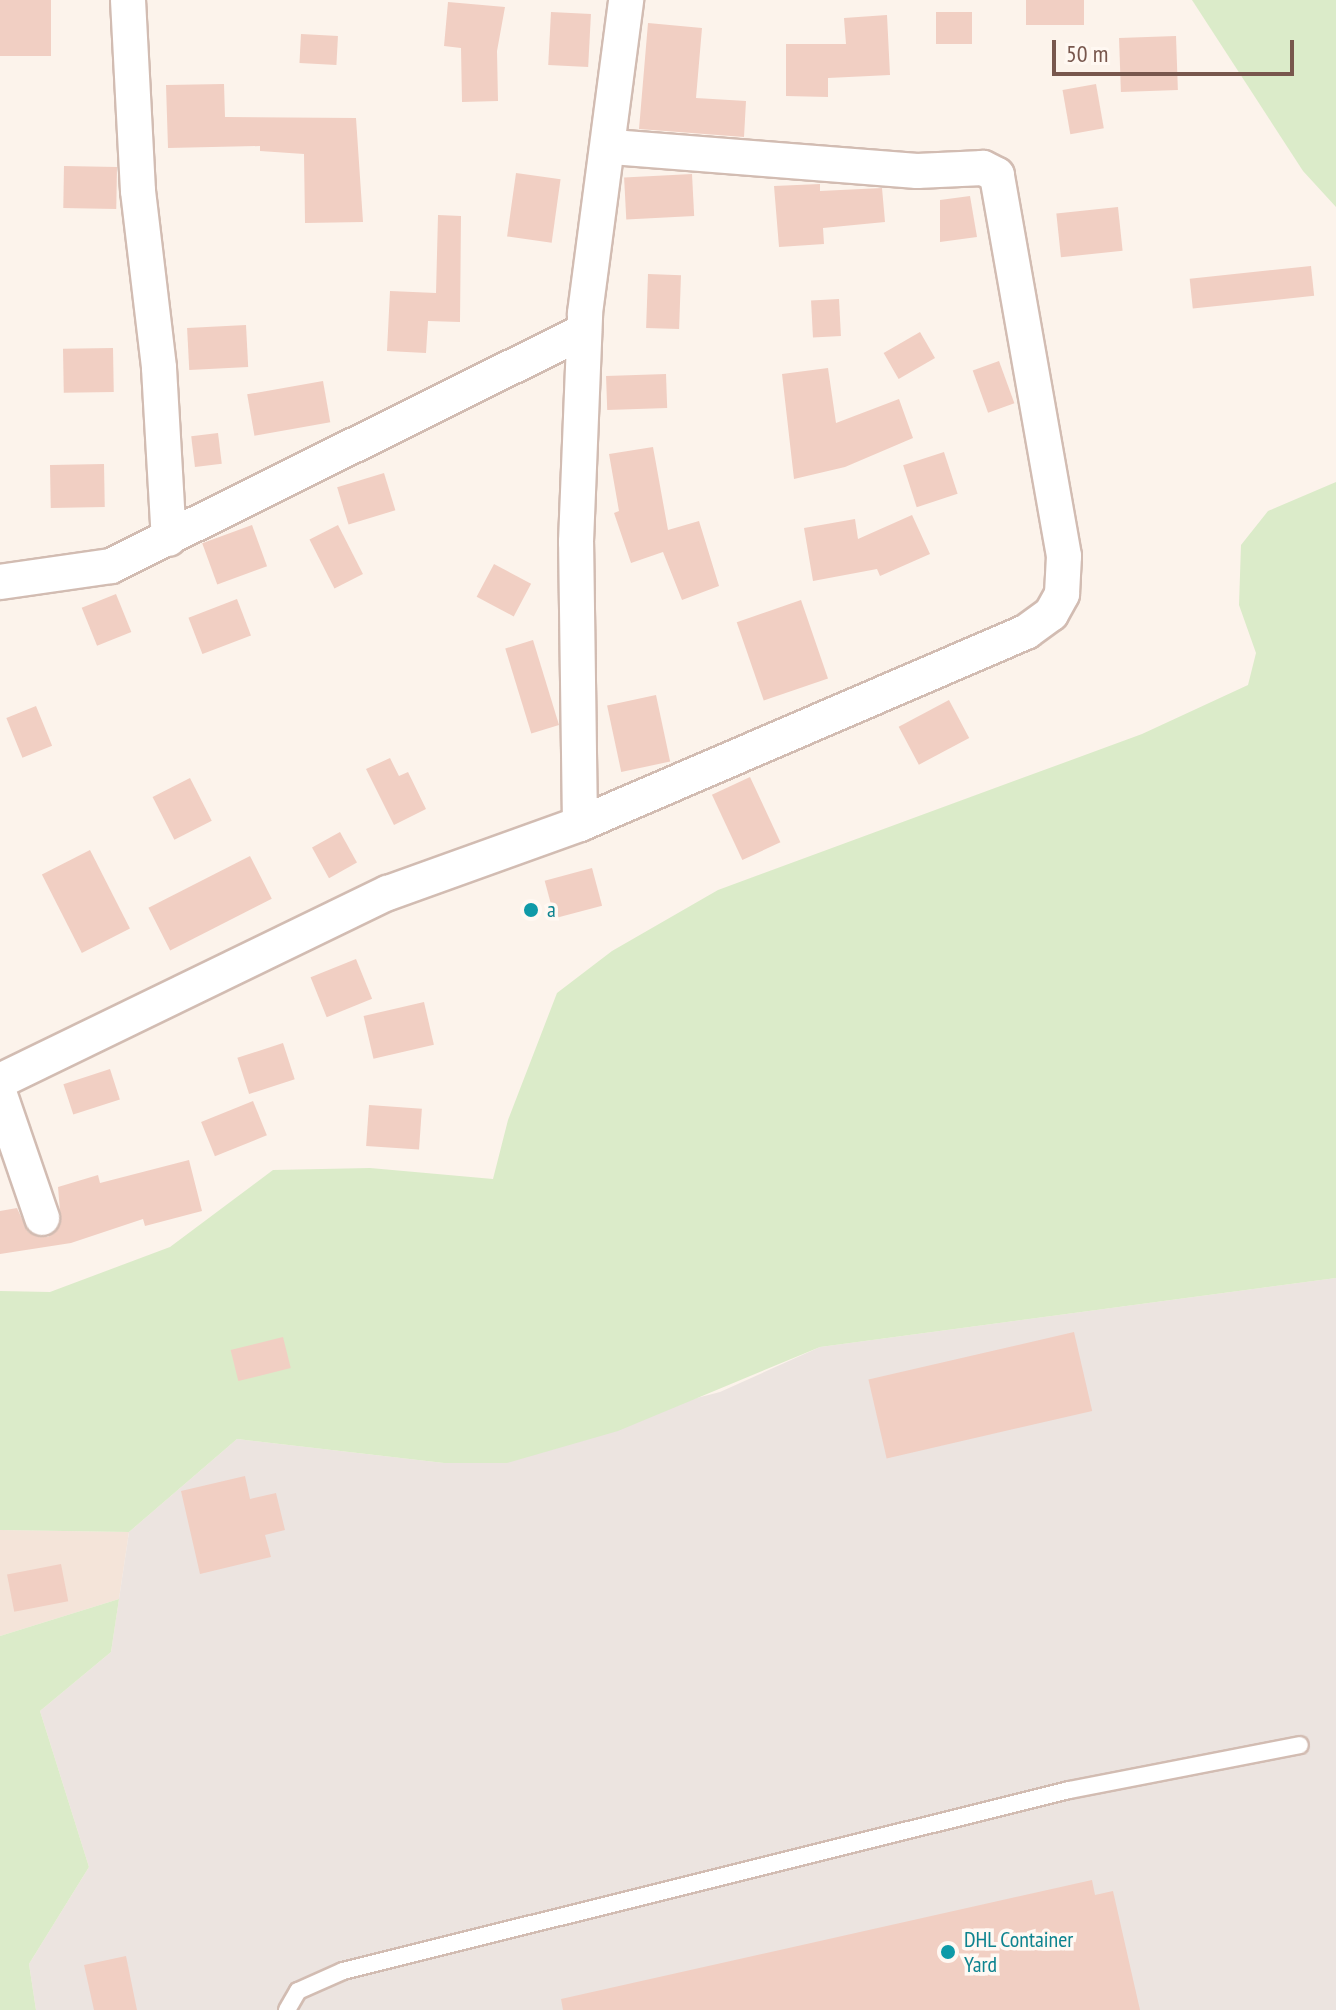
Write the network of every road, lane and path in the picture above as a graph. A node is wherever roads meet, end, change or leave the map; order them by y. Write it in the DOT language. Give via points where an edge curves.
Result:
graph roads {
  1 [pos="128,0"];
  2 [pos="626,0"];
  3 [pos="609,147"];
  4 [pos="584,331"];
  5 [pos="169,539"];
  6 [pos="0,582"];
  7 [pos="580,824"];
  8 [pos="0,1081"];
  9 [pos="0,1095"];
  10 [pos="42,1218"];
  11 [pos="1300,1745"];
  12 [pos="287,2010"];
  1 -- 5 [label="street" via="138,191 159,368"];
  2 -- 3 [label="street"];
  3 -- 4 [label="street"];
  3 -- 7 [label="street" via="902,170 983,168 997,175 1064,556 1062,594 1051,614 1026,632"];
  4 -- 5 [label="street"];
  4 -- 7 [label="street" via="576,542"];
  5 -- 6 [label="street" via="111,566"];
  7 -- 8 [label="street" via="388,893"];
  9 -- 10 [label="street"];
  11 -- 12 [label="lane" via="1069,1790 343,1971 298,1991"];
}
